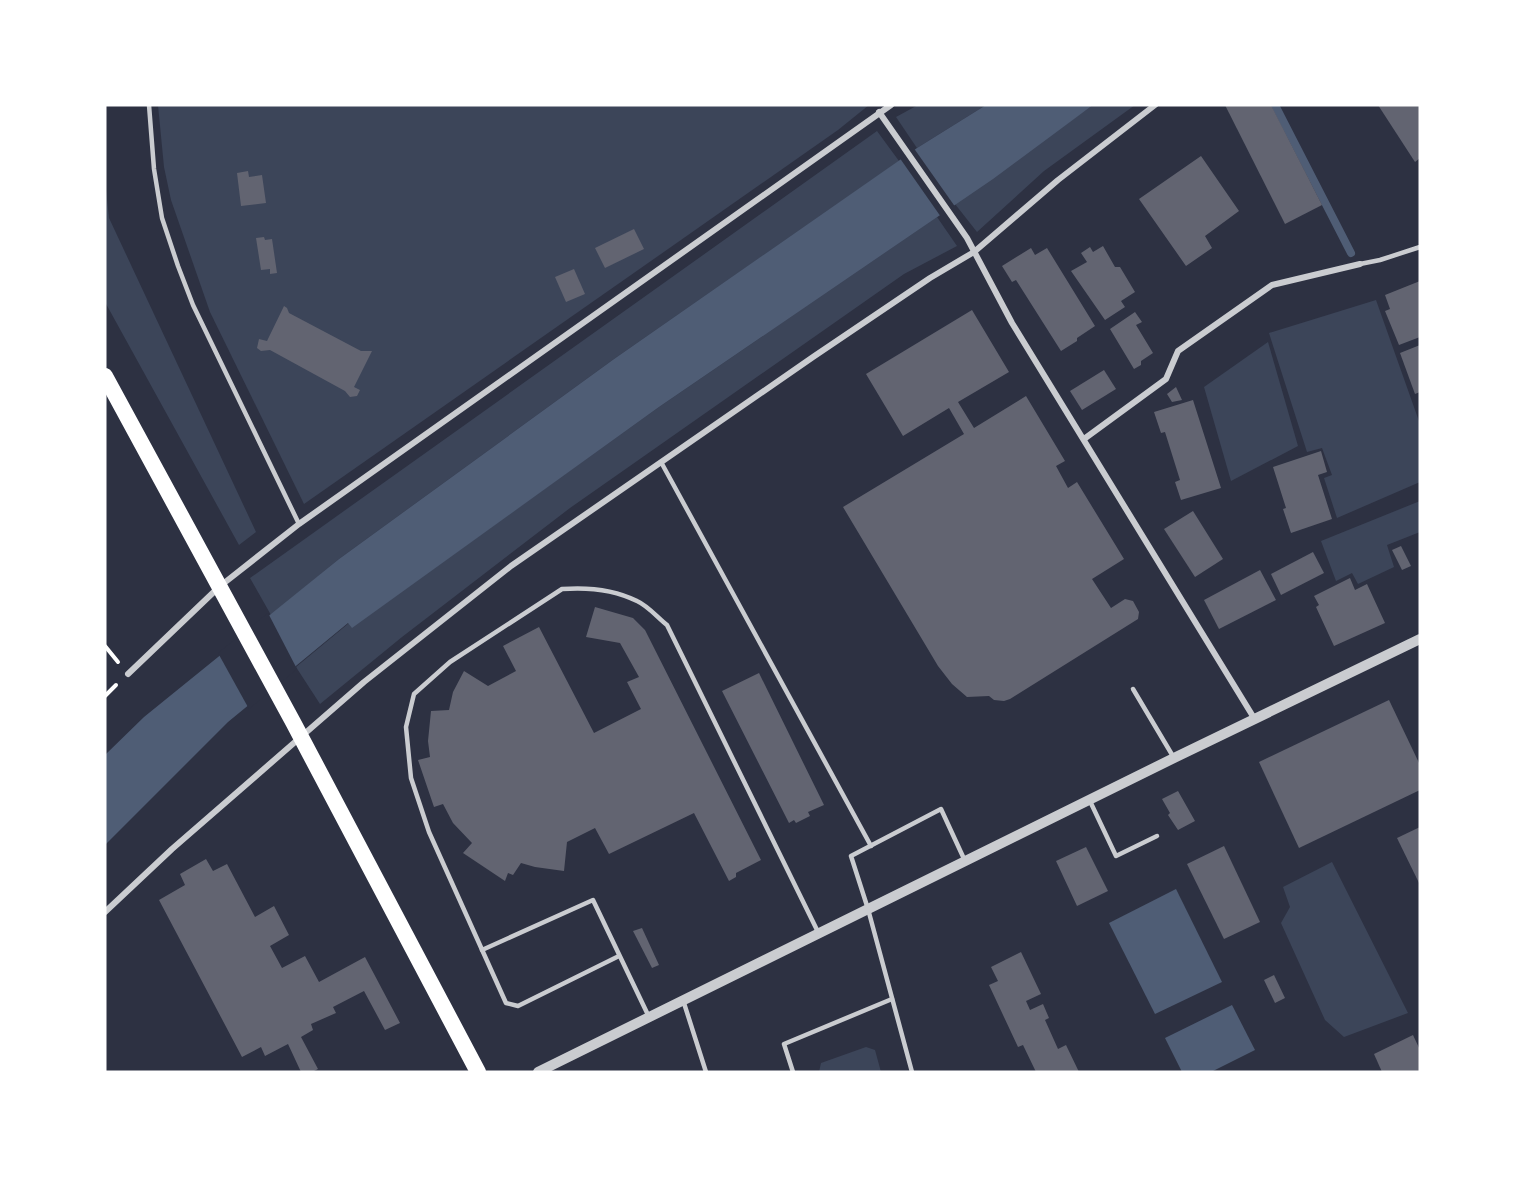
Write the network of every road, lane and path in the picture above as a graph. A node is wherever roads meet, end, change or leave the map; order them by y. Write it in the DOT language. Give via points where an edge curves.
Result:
graph roads {
  1 [pos="149,105"];
  2 [pos="891,105"];
  3 [pos="1155,105"];
  4 [pos="879,112"];
  5 [pos="1420,247"];
  6 [pos="974,252"];
  7 [pos="1360,264"];
  8 [pos="105,376"];
  9 [pos="1084,439"];
  10 [pos="661,462"];
  11 [pos="299,524"];
  12 [pos="219,587"];
  13 [pos="1420,639"];
  14 [pos="128,674"];
  15 [pos="1133,689"];
  16 [pos="1254,718"];
  17 [pos="297,729"];
  18 [pos="1173,758"];
  19 [pos="1089,799"];
  20 [pos="1157,836"];
  21 [pos="871,846"];
  22 [pos="965,861"];
  23 [pos="868,909"];
  24 [pos="105,912"];
  25 [pos="819,933"];
  26 [pos="482,950"];
  27 [pos="620,956"];
  28 [pos="892,999"];
  29 [pos="683,1000"];
  30 [pos="649,1017"];
  31 [pos="478,1072"];
  32 [pos="538,1072"];
  33 [pos="706,1072"];
  34 [pos="793,1072"];
  35 [pos="912,1072"];
  1 -- 11 [label="lane" via="162,218 178,266"];
  2 -- 4 [label="street"];
  3 -- 6 [label="street"];
  4 -- 6 [label="street"];
  4 -- 11 [label="street"];
  5 -- 7 [label="lane"];
  6 -- 9 [label="street" via="1012,323"];
  6 -- 10 [label="street"];
  7 -- 9 [label="street" via="1272,285 1178,351 1166,379"];
  8 -- 12 [label="highway"];
  9 -- 16 [label="street"];
  10 -- 17 [label="street" via="511,566 364,682"];
  10 -- 21 [label="lane"];
  11 -- 12 [label="street"];
  12 -- 14 [label="street"];
  12 -- 17 [label="highway"];
  13 -- 16 [label="street"];
  15 -- 18 [label="lane"];
  16 -- 18 [label="street"];
  17 -- 24 [label="street"];
  17 -- 31 [label="highway"];
  18 -- 19 [label="street"];
  19 -- 20 [label="lane" via="1116,856"];
  19 -- 22 [label="street"];
  21 -- 22 [label="lane" via="941,809"];
  21 -- 23 [label="lane" via="851,856"];
  22 -- 23 [label="street"];
  23 -- 25 [label="street"];
  23 -- 28 [label="lane"];
  25 -- 26 [label="lane" via="667,625 638,601 609,590 583,587 562,589 450,662 414,694 406,727 411,778 429,832"];
  25 -- 29 [label="street"];
  26 -- 27 [label="lane" via="593,900"];
  26 -- 27 [label="lane" via="506,1003 518,1006"];
  27 -- 30 [label="lane"];
  28 -- 34 [label="lane" via="784,1044"];
  28 -- 35 [label="lane"];
  29 -- 30 [label="street"];
  29 -- 33 [label="lane"];
  30 -- 32 [label="street"];
}
